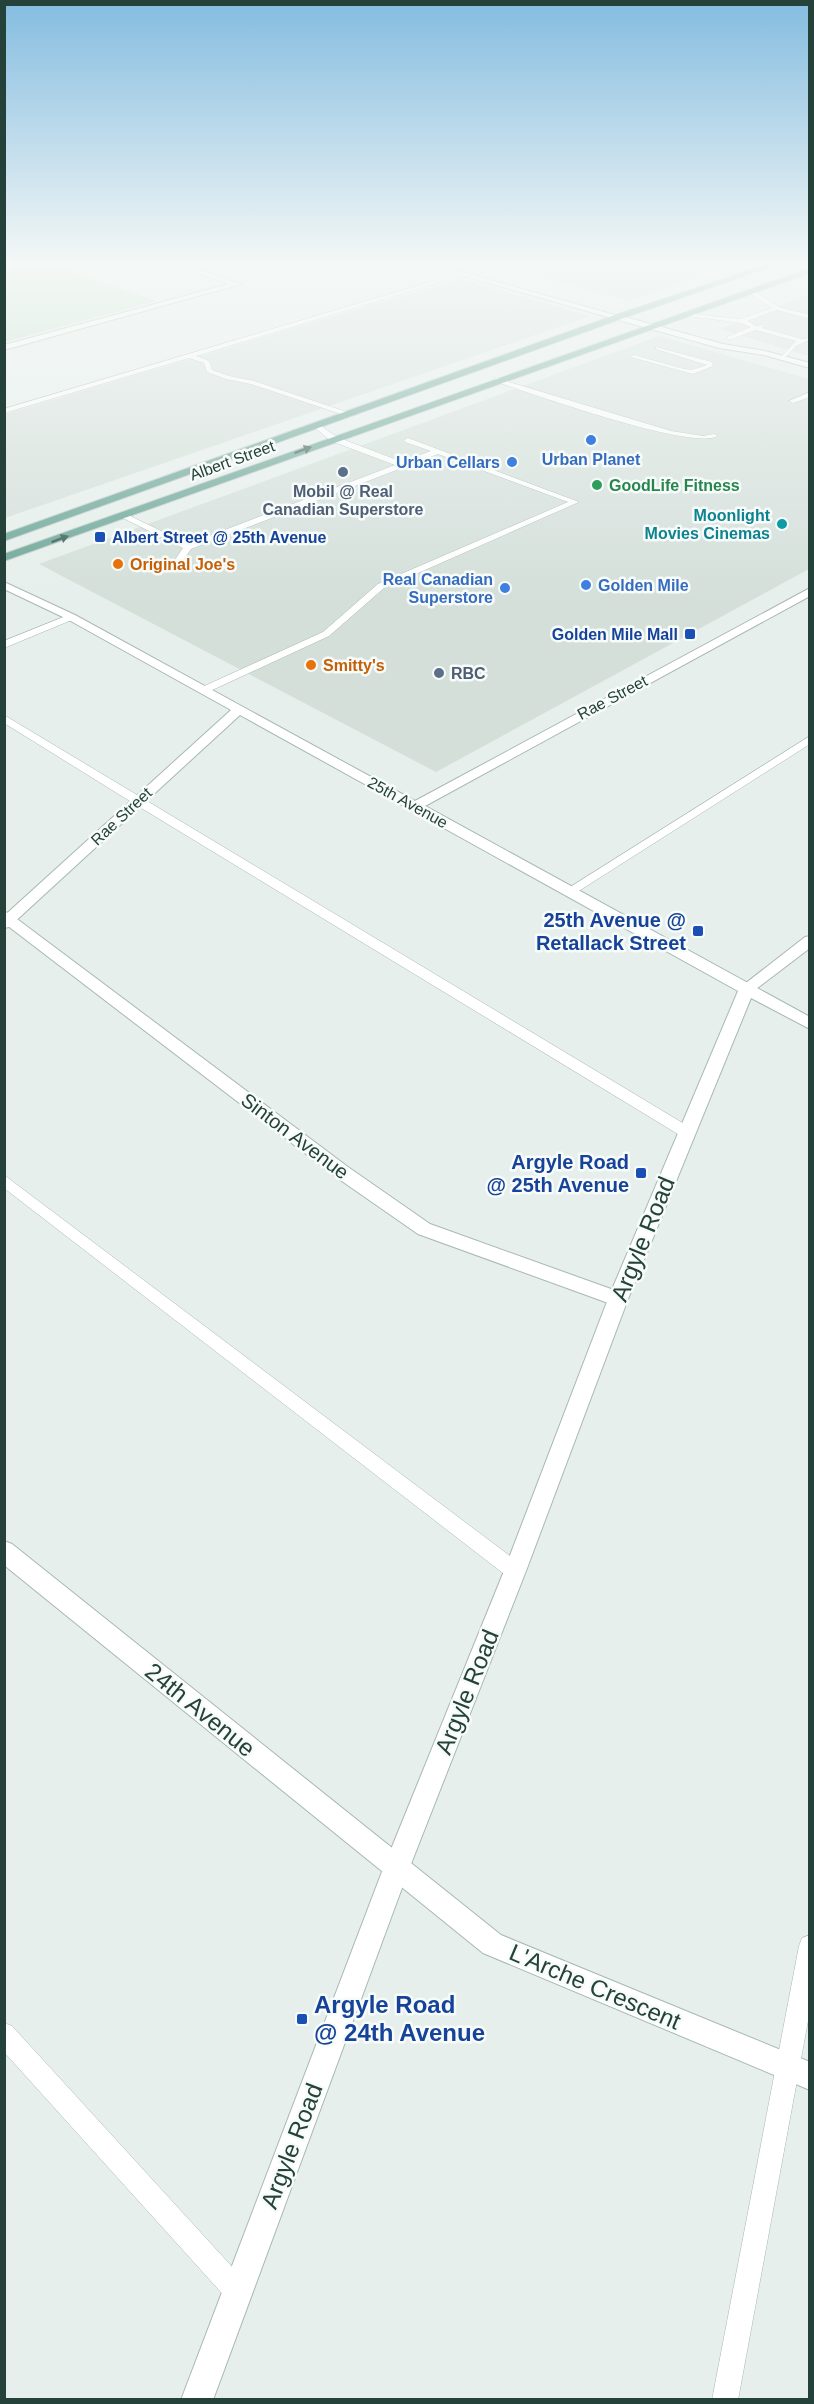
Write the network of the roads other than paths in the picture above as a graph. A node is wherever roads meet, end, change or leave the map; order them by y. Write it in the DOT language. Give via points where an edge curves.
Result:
graph roads {
  1 [pos="128,374"];
  2 [pos="218,374"];
  3 [pos="460,374"];
  4 [pos="515,374"];
  5 [pos="496,381"];
  6 [pos="252,382"];
  7 [pos="235,388"];
  8 [pos="810,393"];
  9 [pos="793,401"];
  10 [pos="4,411"];
  11 [pos="347,415"];
  12 [pos="317,425"];
  13 [pos="714,436"];
  14 [pos="334,439"];
  15 [pos="408,440"];
  16 [pos="439,451"];
  17 [pos="402,465"];
  18 [pos="123,516"];
  19 [pos="4,538"];
  20 [pos="188,547"];
  21 [pos="4,558"];
  22 [pos="170,568"];
  23 [pos="4,585"];
  24 [pos="809,591"];
  25 [pos="71,617"];
  26 [pos="4,645"];
  27 [pos="204,690"];
  28 [pos="239,709"];
  29 [pos="4,718"];
  30 [pos="810,740"];
  31 [pos="137,801"];
  32 [pos="416,806"];
  33 [pos="570,891"];
  34 [pos="6,920"];
  35 [pos="810,940"];
  36 [pos="747,989"];
  37 [pos="810,1024"];
  38 [pos="686,1132"];
  39 [pos="4,1180"];
  40 [pos="618,1299"];
  41 [pos="4,1551"];
  42 [pos="515,1572"];
  43 [pos="396,1869"];
  44 [pos="810,1946"];
  45 [pos="4,2034"];
  46 [pos="799,2072"];
  47 [pos="237,2291"];
  48 [pos="197,2400"];
  49 [pos="725,2400"];
  1 -- 10 [label="lane"];
  2 -- 6 [label="lane"];
  3 -- 11 [label="main road, Albert Street"];
  4 -- 5 [label="main road, Albert Street"];
  5 -- 13 [label="lane" via="670,433"];
  5 -- 14 [label="main road, Albert Street"];
  6 -- 7 [label="lane"];
  6 -- 11 [label="lane"];
  8 -- 9 [label="lane"];
  11 -- 12 [label="main road, Albert Street"];
  12 -- 14 [label="lane"];
  12 -- 19 [label="main road, Albert Street"];
  14 -- 17 [label="lane"];
  18 -- 14 [label="main road, Albert Street, one-way"];
  15 -- 16 [label="lane"];
  16 -- 17 [label="lane"];
  16 -- 27 [label="lane" via="574,502 381,586 326,634"];
  17 -- 20 [label="lane"];
  18 -- 20 [label="lane"];
  21 -- 18 [label="main road, Albert Street, one-way"];
  20 -- 22 [label="lane"];
  23 -- 25 [label="street, 25th Avenue"];
  24 -- 32 [label="street, Rae Street"];
  25 -- 26 [label="lane"];
  25 -- 27 [label="street, 25th Avenue"];
  27 -- 28 [label="street, 25th Avenue"];
  28 -- 31 [label="street, Rae Street"];
  28 -- 32 [label="street, 25th Avenue"];
  29 -- 31 [label="lane"];
  30 -- 33 [label="lane"];
  31 -- 34 [label="street, Rae Street"];
  31 -- 38 [label="lane"];
  32 -- 33 [label="street, 25th Avenue"];
  33 -- 36 [label="street, 25th Avenue"];
  34 -- 40 [label="street, Sinton Avenue" via="424,1229"];
  35 -- 36 [label="street"];
  36 -- 37 [label="street, 25th Avenue"];
  36 -- 38 [label="street, Argyle Road"];
  38 -- 40 [label="street, Argyle Road"];
  39 -- 42 [label="lane"];
  40 -- 42 [label="street, Argyle Road"];
  41 -- 43 [label="street, 24th Avenue"];
  42 -- 43 [label="street, Argyle Road"];
  43 -- 46 [label="street, L'Arche Crescent" via="492,1944"];
  43 -- 47 [label="street, Argyle Road"];
  44 -- 46 [label="lane"];
  45 -- 47 [label="lane"];
  46 -- 49 [label="lane"];
  47 -- 48 [label="street, Argyle Road"];
}
